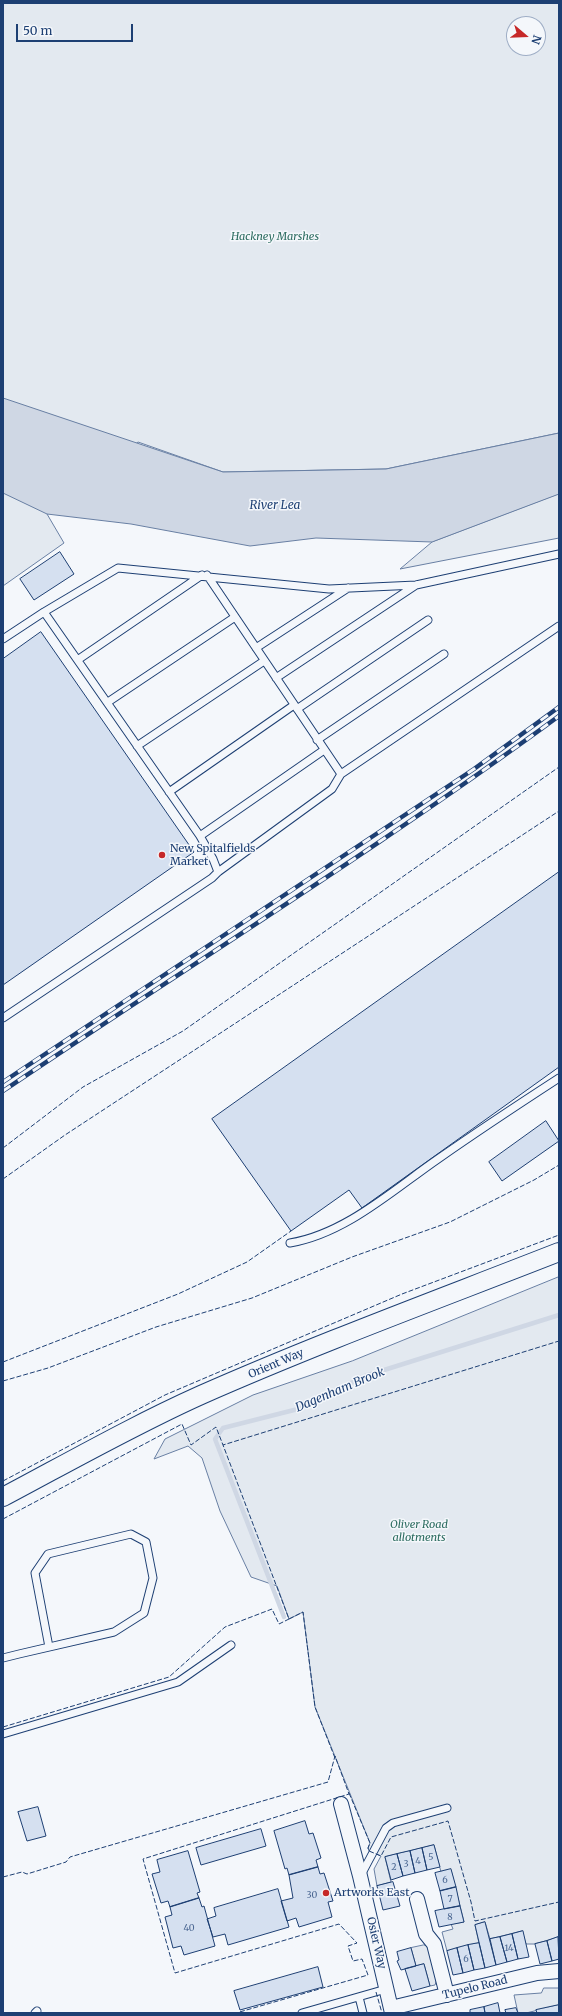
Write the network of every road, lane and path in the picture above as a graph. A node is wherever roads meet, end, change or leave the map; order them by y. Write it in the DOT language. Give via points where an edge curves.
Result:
graph roads {
  1 [pos="559,554"];
  2 [pos="205,575"];
  3 [pos="416,585"];
  4 [pos="348,588"];
  5 [pos="44,612"];
  6 [pos="235,617"];
  7 [pos="428,620"];
  8 [pos="559,626"];
  9 [pos="3,639"];
  10 [pos="256,648"];
  11 [pos="444,654"];
  12 [pos="79,659"];
  13 [pos="264,661"];
  14 [pos="276,678"];
  15 [pos="108,702"];
  16 [pos="296,707"];
  17 [pos="318,740"];
  18 [pos="138,746"];
  19 [pos="324,750"];
  20 [pos="340,774"];
  21 [pos="169,792"];
  22 [pos="200,836"];
  23 [pos="218,872"];
  24 [pos="3,1018"];
  25 [pos="559,1078"];
  26 [pos="290,1243"];
  27 [pos="559,1252"];
  28 [pos="3,1497"];
  29 [pos="231,1645"];
  30 [pos="49,1647"];
  31 [pos="3,1658"];
  32 [pos="3,1734"];
  33 [pos="340,1804"];
  34 [pos="447,1808"];
  35 [pos="360,1876"];
  36 [pos="418,1900"];
  37 [pos="559,1971"];
  38 [pos="386,1989"];
  39 [pos="447,1995"];
  40 [pos="359,1997"];
  41 [pos="392,2011"];
  42 [pos="302,2013"];
  43 [pos="363,2013"];
  1 -- 3 [label="lane"];
  2 -- 4 [label="lane"];
  2 -- 5 [label="lane" via="118,568"];
  2 -- 6 [label="lane"];
  2 -- 12 [label="lane"];
  3 -- 4 [label="lane"];
  3 -- 14 [label="lane"];
  4 -- 10 [label="lane"];
  5 -- 9 [label="lane"];
  5 -- 12 [label="lane"];
  6 -- 10 [label="lane"];
  6 -- 15 [label="lane"];
  7 -- 16 [label="lane"];
  8 -- 20 [label="lane"];
  10 -- 13 [label="lane"];
  11 -- 17 [label="lane"];
  12 -- 15 [label="lane"];
  13 -- 14 [label="lane"];
  13 -- 18 [label="lane"];
  14 -- 16 [label="lane"];
  15 -- 18 [label="lane"];
  16 -- 17 [label="lane"];
  16 -- 21 [label="lane"];
  17 -- 19 [label="lane"];
  18 -- 21 [label="lane"];
  19 -- 20 [label="lane"];
  19 -- 22 [label="lane"];
  20 -- 23 [label="lane" via="332,789"];
  21 -- 22 [label="lane"];
  22 -- 23 [label="lane" via="214,859"];
  23 -- 24 [label="lane"];
  25 -- 26 [label="lane" via="471,1135 344,1225 313,1238"];
  27 -- 28 [label="street, Orient Way" via="358,1329 201,1396"];
  29 -- 32 [label="lane" via="178,1682"];
  30 -- 30 [label="lane" via="114,1632 144,1613 154,1578 146,1542 131,1534 48,1554 35,1573"];
  30 -- 31 [label="lane"];
  33 -- 35 [label="street, Osier Way"];
  34 -- 35 [label="lane" via="393,1823 386,1828"];
  35 -- 38 [label="street, Osier Way"];
  36 -- 39 [label="street" via="426,1934 434,1944"];
  37 -- 39 [label="street, Tupelo Road" via="536,1973"];
  38 -- 40 [label="lane"];
  38 -- 41 [label="street, Osier Way"];
  39 -- 41 [label="street, Tupelo Road"];
  40 -- 42 [label="lane"];
  40 -- 43 [label="lane"];
}
